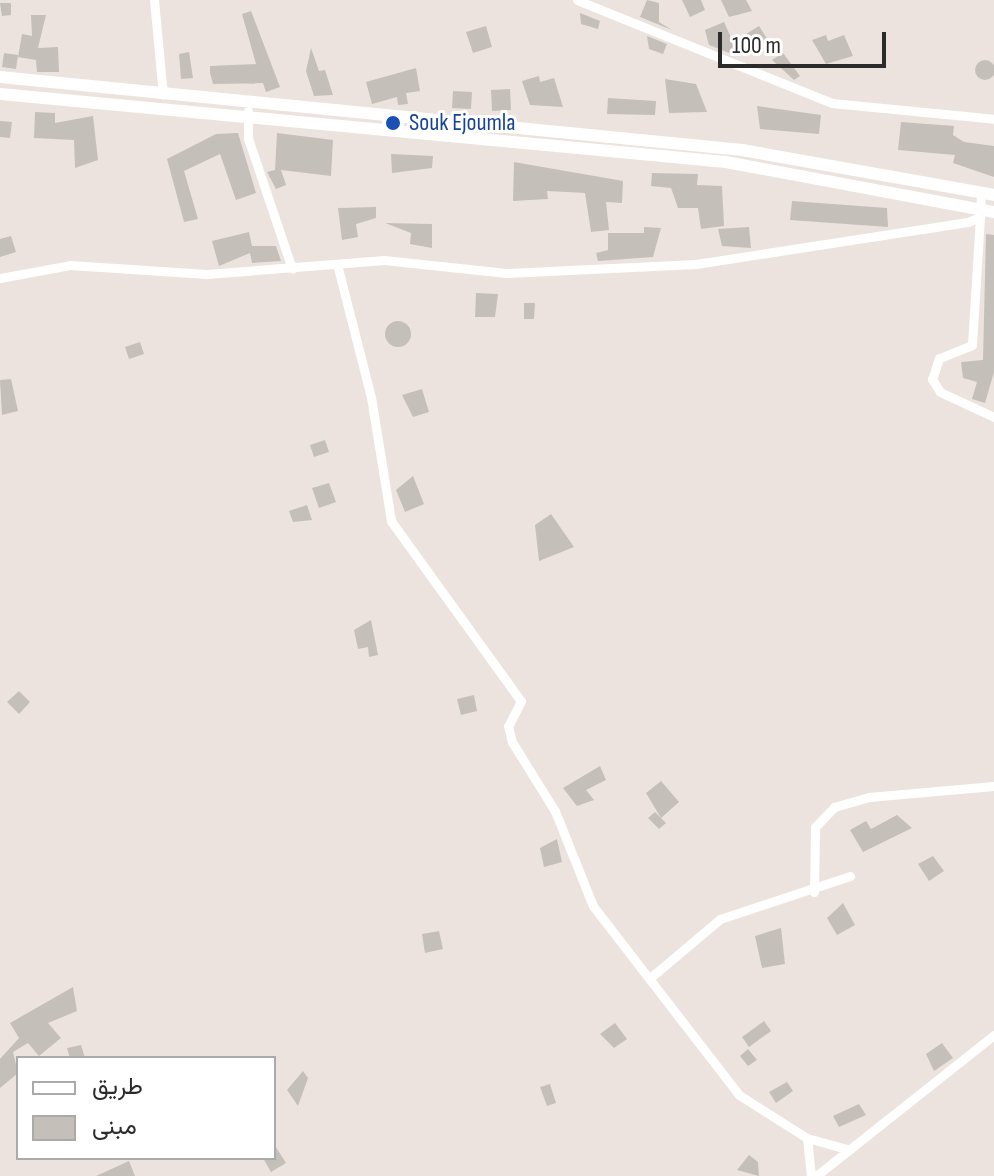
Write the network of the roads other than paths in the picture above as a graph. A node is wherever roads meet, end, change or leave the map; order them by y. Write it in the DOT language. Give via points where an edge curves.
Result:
graph roads {
  1 [pos="154,0"];
  2 [pos="577,0"];
  3 [pos="0,77"];
  4 [pos="36,83"];
  5 [pos="0,94"];
  6 [pos="163,95"];
  7 [pos="36,97"];
  8 [pos="249,103"];
  9 [pos="247,119"];
  10 [pos="994,119"];
  11 [pos="667,141"];
  12 [pos="665,157"];
  13 [pos="988,194"];
  14 [pos="985,212"];
  15 [pos="337,264"];
  16 [pos="292,269"];
  17 [pos="0,278"];
  18 [pos="994,417"];
  19 [pos="994,786"];
  20 [pos="850,876"];
  21 [pos="814,892"];
  22 [pos="650,978"];
  23 [pos="994,1035"];
  24 [pos="807,1138"];
  25 [pos="847,1149"];
  26 [pos="814,1176"];
  1 -- 6 [label="street"];
  2 -- 10 [label="street" via="832,103"];
  3 -- 4 [label="main road"];
  4 -- 6 [label="main road"];
  4 -- 7 [label="main road"];
  5 -- 7 [label="main road"];
  6 -- 8 [label="main road"];
  7 -- 9 [label="main road"];
  8 -- 9 [label="street"];
  8 -- 11 [label="main road"];
  9 -- 12 [label="main road"];
  9 -- 16 [label="street"];
  11 -- 12 [label="main road"];
  11 -- 13 [label="main road" via="861,166"];
  12 -- 14 [label="main road" via="842,179"];
  13 -- 14 [label="street"];
  14 -- 15 [label="street" via="696,264 506,273 410,260"];
  14 -- 18 [label="street" via="972,345 939,358 932,379 940,392"];
  15 -- 16 [label="street"];
  15 -- 22 [label="street" via="371,397 391,521 513,688 522,708 508,726 512,742 555,811 593,906"];
  16 -- 17 [label="street" via="207,274 70,265"];
  19 -- 21 [label="street" via="869,797 834,807 812,841"];
  20 -- 21 [label="street"];
  21 -- 22 [label="street" via="720,919"];
  22 -- 24 [label="street" via="739,1095"];
  23 -- 25 [label="street"];
  24 -- 25 [label="street"];
  24 -- 26 [label="street"];
  25 -- 26 [label="street"];
}
